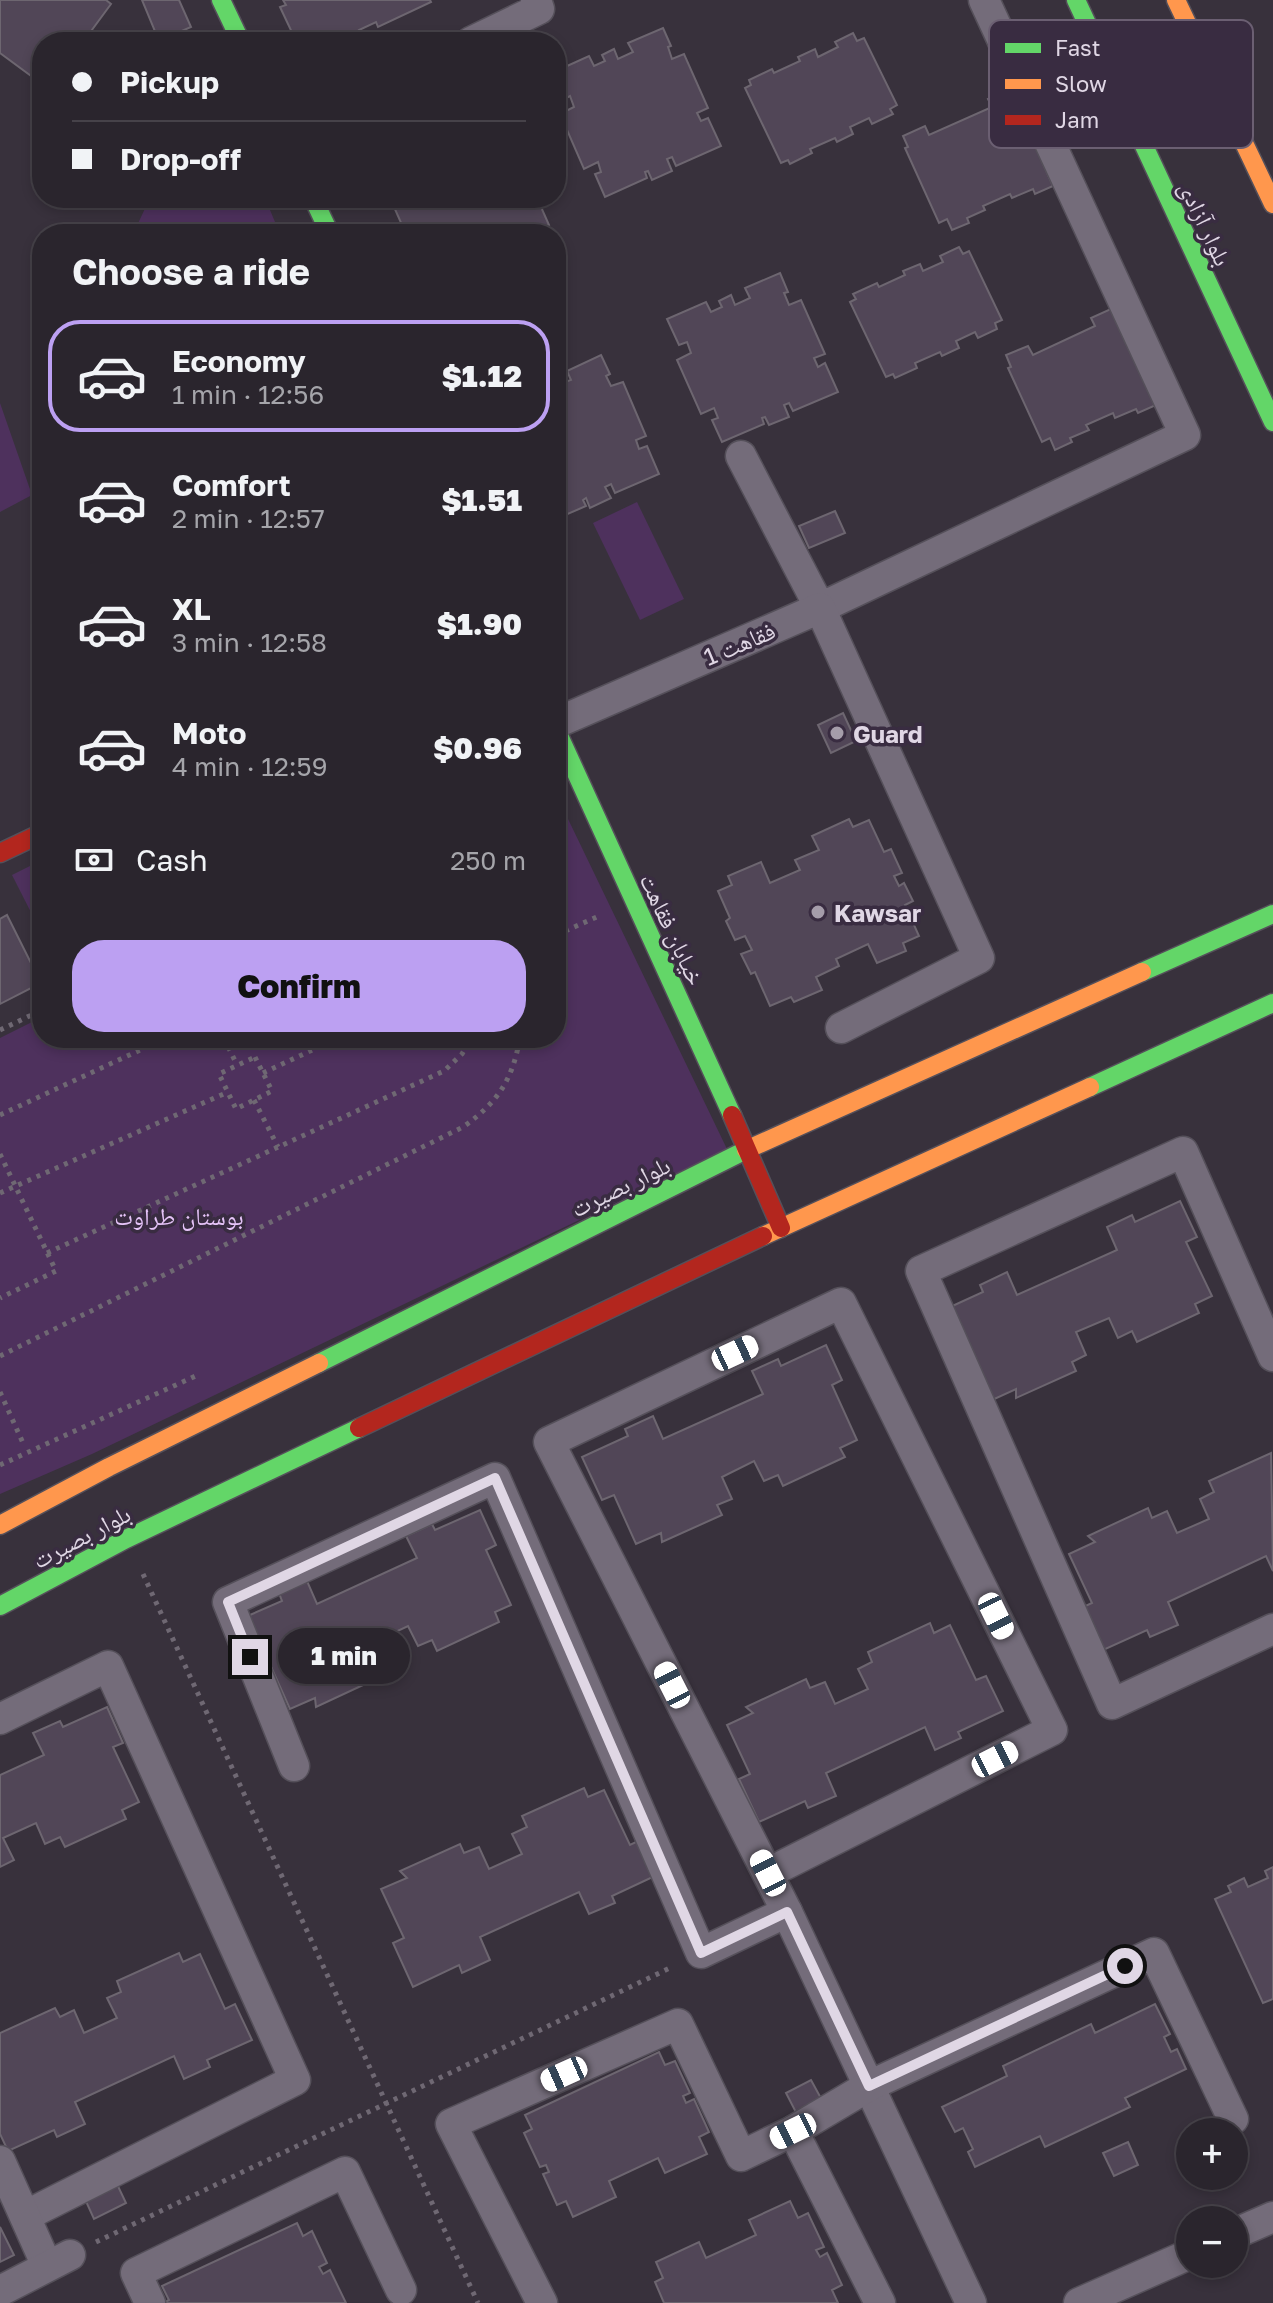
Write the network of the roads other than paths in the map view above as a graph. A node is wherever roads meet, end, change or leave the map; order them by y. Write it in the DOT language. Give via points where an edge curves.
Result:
graph roads {
  1 [pos="221,0"];
  2 [pos="536,0"];
  3 [pos="984,0"];
  4 [pos="1076,0"];
  5 [pos="1176,0"];
  6 [pos="993,20"];
  7 [pos="1085,20"];
  8 [pos="1186,20"];
  9 [pos="236,32"];
  10 [pos="492,32"];
  11 [pos="1052,148"];
  12 [pos="1145,148"];
  13 [pos="1246,148"];
  14 [pos="1273,204"];
  15 [pos="1273,422"];
  16 [pos="741,456"];
  17 [pos="820,608"];
  18 [pos="566,719"];
  19 [pos="566,751"];
  20 [pos="32,838"];
  21 [pos="0,853"];
  22 [pos="1273,914"];
  23 [pos="1273,1003"];
  24 [pos="841,1028"];
  25 [pos="748,1149"];
  26 [pos="781,1228"];
  27 [pos="1273,1356"];
  28 [pos="0,1525"];
  29 [pos="0,1606"];
  30 [pos="1273,1629"];
  31 [pos="0,1719"];
  32 [pos="294,1766"];
  33 [pos="768,1873"];
  34 [pos="787,1912"];
  35 [pos="869,2086"];
  36 [pos="1233,2118"];
  37 [pos="793,2131"];
  38 [pos="0,2161"];
  39 [pos="25,2216"];
  40 [pos="1273,2217"];
  41 [pos="1248,2228"];
  42 [pos="1176,2260"];
  43 [pos="401,2290"];
  44 [pos="0,2291"];
  45 [pos="150,2303"];
  46 [pos="542,2303"];
  47 [pos="880,2303"];
  48 [pos="971,2303"];
  49 [pos="1079,2303"];
  1 -- 9 [label="main road"];
  2 -- 10 [label="street" via="539,9"];
  3 -- 6 [label="street, فقاهت 1"];
  4 -- 7 [label="main road, بلوار آزادی"];
  5 -- 8 [label="main road"];
  11 -- 17 [label="street, فقاهت 1" via="1185,435"];
  12 -- 15 [label="main road, بلوار آزادی"];
  13 -- 14 [label="main road"];
  16 -- 17 [label="street"];
  17 -- 18 [label="street, فقاهت 1"];
  17 -- 24 [label="street" via="979,958"];
  19 -- 25 [label="main road, خیابان فقاهت"];
  20 -- 21 [label="main road"];
  22 -- 25 [label="main road, بلوار بصیرت"];
  23 -- 26 [label="main road, بلوار بصیرت"];
  25 -- 26 [label="main road, خیابان فقاهت"];
  25 -- 28 [label="main road, بلوار بصیرت"];
  26 -- 29 [label="main road, بلوار بصیرت" via="126,1539"];
  27 -- 30 [label="street" via="1183,1152 921,1271 1112,1704"];
  31 -- 39 [label="street" via="108,1666 295,2080"];
  32 -- 34 [label="street" via="228,1602 495,1478 701,1953"];
  33 -- 33 [label="street" via="1052,1730 841,1303 549,1442"];
  33 -- 34 [label="street"];
  34 -- 35 [label="street"];
  35 -- 36 [label="street" via="1154,1953"];
  35 -- 37 [label="street"];
  35 -- 48 [label="street"];
  37 -- 46 [label="street" via="741,2156 678,2024 451,2124"];
  37 -- 47 [label="street"];
  38 -- 39 [label="street"];
  39 -- 44 [label="street" via="59,2260"];
  40 -- 41 [label="street"];
  42 -- 49 [label="street"];
  43 -- 45 [label="street" via="345,2172 136,2273"];
}
